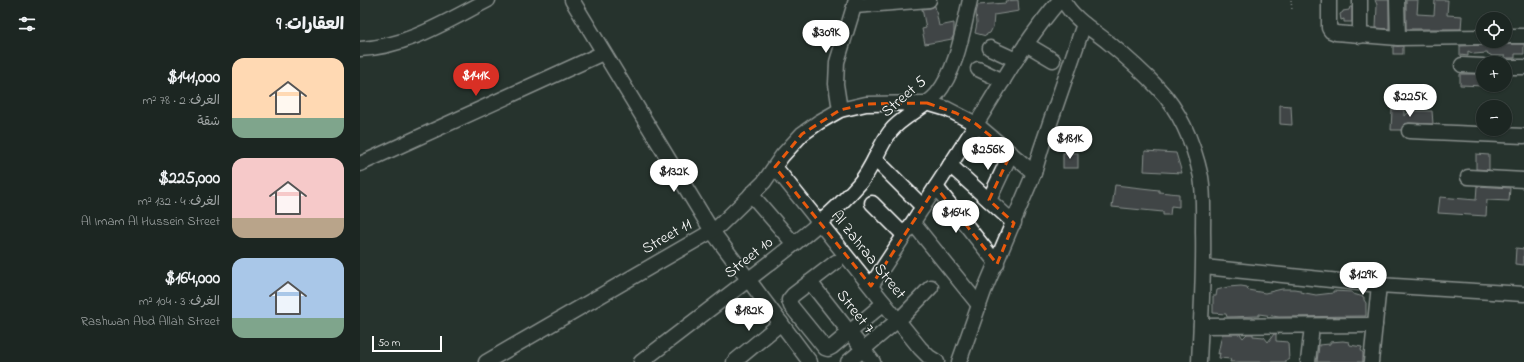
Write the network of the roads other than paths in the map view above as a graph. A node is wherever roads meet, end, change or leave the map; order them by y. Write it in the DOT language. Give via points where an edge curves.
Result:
graph roads {
  1 [pos="488,0"];
  2 [pos="572,0"];
  3 [pos="929,0"];
  4 [pos="970,0"];
  5 [pos="1062,0"];
  6 [pos="1329,0"];
  7 [pos="1360,0"];
  8 [pos="1397,0"];
  9 [pos="856,3"];
  10 [pos="1084,24"];
  11 [pos="1360,36"];
  12 [pos="1512,36"];
  13 [pos="1524,36"];
  14 [pos="1476,37"];
  15 [pos="1398,38"];
  16 [pos="1026,44"];
  17 [pos="990,48"];
  18 [pos="360,49"];
  19 [pos="603,53"];
  20 [pos="1016,60"];
  21 [pos="1054,60"];
  22 [pos="1462,65"];
  23 [pos="1476,66"];
  24 [pos="1512,67"];
  25 [pos="1524,67"];
  26 [pos="978,69"];
  27 [pos="1003,80"];
  28 [pos="927,103"];
  29 [pos="840,110"];
  30 [pos="976,124"];
  31 [pos="1409,131"];
  32 [pos="1524,136"];
  33 [pos="1011,153"];
  34 [pos="875,159"];
  35 [pos="360,164"];
  36 [pos="950,165"];
  37 [pos="775,167"];
  38 [pos="1034,173"];
  39 [pos="1468,177"];
  40 [pos="1524,180"];
  41 [pos="936,187"];
  42 [pos="751,194"];
  43 [pos="989,200"];
  44 [pos="872,203"];
  45 [pos="923,207"];
  46 [pos="819,223"];
  47 [pos="912,223"];
  48 [pos="1014,223"];
  49 [pos="712,231"];
  50 [pos="904,235"];
  51 [pos="794,244"];
  52 [pos="836,262"];
  53 [pos="996,264"];
  54 [pos="1204,267"];
  55 [pos="748,280"];
  56 [pos="810,282"];
  57 [pos="1379,285"];
  58 [pos="871,286"];
  59 [pos="931,287"];
  60 [pos="1524,294"];
  61 [pos="884,303"];
  62 [pos="980,305"];
  63 [pos="898,320"];
  64 [pos="781,323"];
  65 [pos="1375,325"];
  66 [pos="1201,326"];
  67 [pos="1312,326"];
  68 [pos="850,333"];
  69 [pos="855,358"];
  70 [pos="486,362"];
  71 [pos="641,362"];
  72 [pos="734,362"];
  73 [pos="810,362"];
  74 [pos="873,362"];
  75 [pos="937,362"];
  76 [pos="958,362"];
  77 [pos="1199,362"];
  78 [pos="1308,362"];
  79 [pos="1371,362"];
  1 -- 18 [label="street" via="415,37 384,47"];
  2 -- 19 [label="street"];
  3 -- 9 [label="street"];
  4 -- 28 [label="street, Street 5" via="956,56 947,78 937,94"];
  5 -- 10 [label="street" via="1071,13"];
  5 -- 16 [label="street" via="1041,22"];
  6 -- 11 [label="street" via="1331,31"];
  7 -- 11 [label="street"];
  8 -- 15 [label="street"];
  9 -- 29 [label="street" via="837,62 836,84"];
  10 -- 38 [label="street"];
  10 -- 54 [label="street" via="1135,65 1178,112 1201,178"];
  11 -- 15 [label="street"];
  12 -- 13 [label="street"];
  14 -- 15 [label="street"];
  16 -- 20 [label="street"];
  16 -- 21 [label="street"];
  17 -- 20 [label="street"];
  19 -- 35 [label="street"];
  19 -- 49 [label="street"];
  20 -- 27 [label="street"];
  22 -- 23 [label="street"];
  24 -- 25 [label="street"];
  26 -- 27 [label="street"];
  27 -- 30 [label="street"];
  28 -- 29 [label="street, Street 11" via="866,104"];
  28 -- 30 [label="street, Street 11" via="947,109"];
  28 -- 34 [label="street, Street 5" via="891,130"];
  29 -- 37 [label="street, Street 11" via="802,134"];
  30 -- 33 [label="street, Street 11"];
  30 -- 36 [label="street"];
  31 -- 32 [label="street"];
  33 -- 38 [label="street, Street 11"];
  33 -- 43 [label="street"];
  34 -- 45 [label="street"];
  34 -- 46 [label="street, Street 5" via="860,182"];
  36 -- 41 [label="street"];
  36 -- 43 [label="street"];
  37 -- 42 [label="street, Street 11"];
  37 -- 46 [label="street, Al Zahraa Street"];
  38 -- 48 [label="street"];
  39 -- 40 [label="street"];
  41 -- 45 [label="street"];
  41 -- 53 [label="street"];
  42 -- 49 [label="street, Street 11"];
  42 -- 51 [label="street"];
  43 -- 48 [label="street"];
  44 -- 50 [label="street"];
  45 -- 47 [label="street"];
  46 -- 51 [label="street, Street 10"];
  46 -- 58 [label="street, Al Zahraa Street"];
  47 -- 50 [label="street"];
  47 -- 62 [label="street"];
  48 -- 53 [label="street"];
  49 -- 55 [label="street"];
  49 -- 70 [label="street, Street 11"];
  50 -- 58 [label="street"];
  51 -- 55 [label="street, Street 10"];
  52 -- 56 [label="street"];
  53 -- 62 [label="street"];
  54 -- 57 [label="street"];
  54 -- 66 [label="street"];
  55 -- 64 [label="street"];
  55 -- 71 [label="street, Street 10"];
  56 -- 68 [label="street, Street 7"];
  56 -- 68 [label="street" via="789,300 791,306 828,349"];
  57 -- 60 [label="street"];
  57 -- 65 [label="street"];
  58 -- 61 [label="street, Al Zahraa Street"];
  59 -- 63 [label="street"];
  61 -- 63 [label="street, Al Zahraa Street"];
  61 -- 68 [label="street"];
  62 -- 76 [label="street"];
  63 -- 69 [label="street"];
  63 -- 75 [label="street, Al Zahraa Street" via="920,348"];
  64 -- 72 [label="street"];
  64 -- 73 [label="street"];
  65 -- 67 [label="street"];
  65 -- 79 [label="street"];
  66 -- 67 [label="street"];
  66 -- 77 [label="street"];
  67 -- 78 [label="street"];
  68 -- 69 [label="street, Street 7"];
  69 -- 74 [label="street, Street 7"];
}
